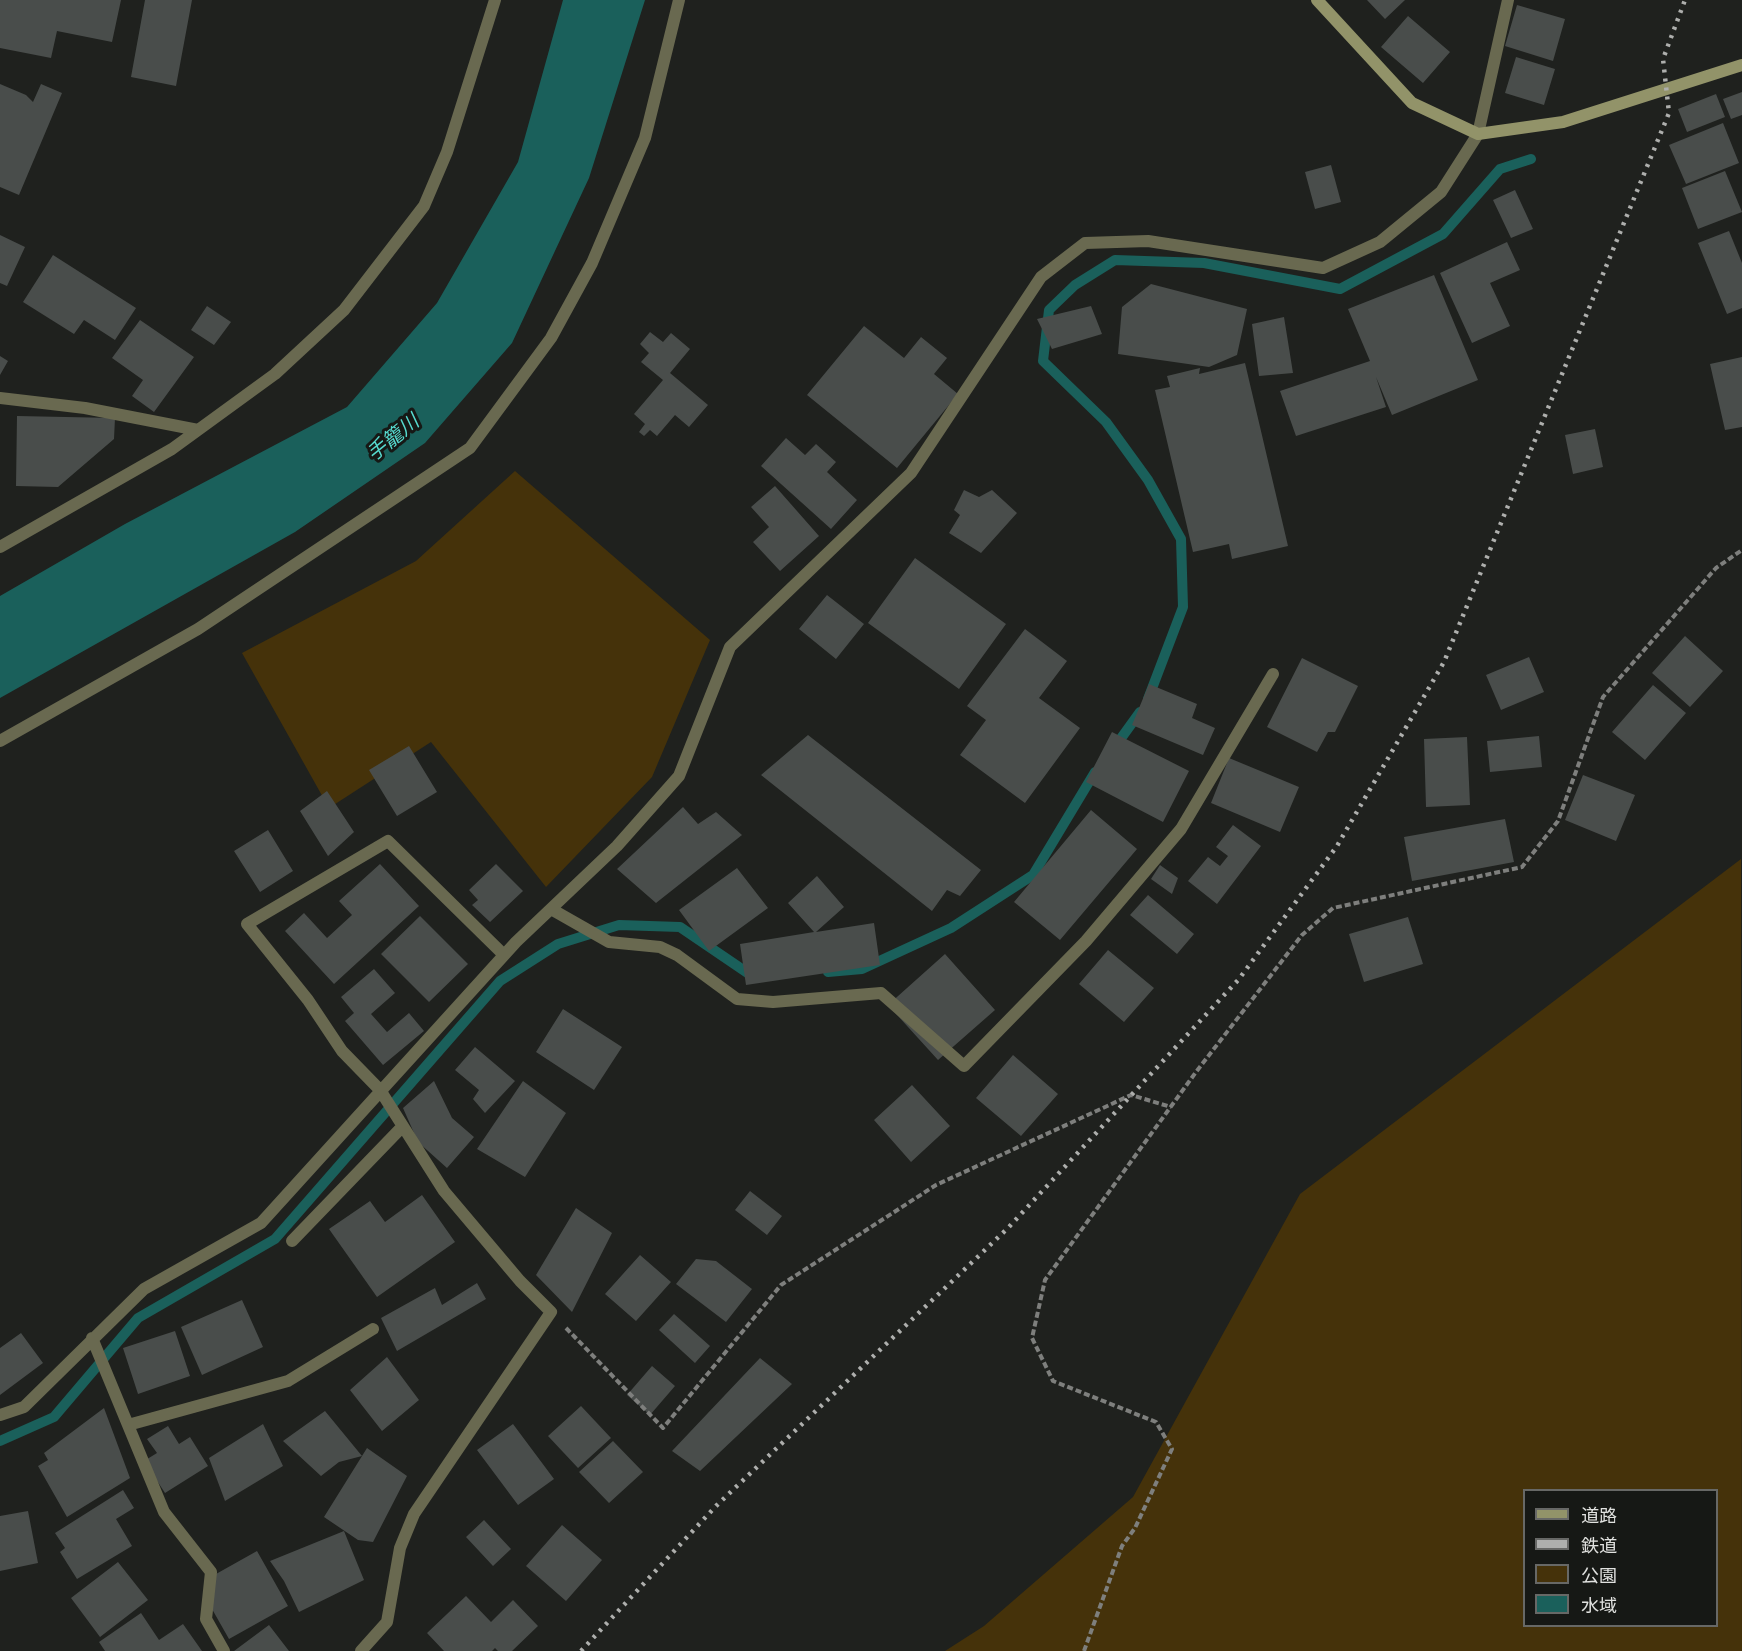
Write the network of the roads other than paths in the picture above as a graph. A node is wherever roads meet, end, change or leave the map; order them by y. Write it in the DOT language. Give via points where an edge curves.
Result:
graph roads {
  1 [pos="495,0"];
  2 [pos="679,0"];
  3 [pos="1317,0"];
  4 [pos="1508,0"];
  5 [pos="1742,65"];
  6 [pos="1478,134"];
  7 [pos="0,398"];
  8 [pos="198,430"];
  9 [pos="0,548"];
  10 [pos="1273,674"];
  11 [pos="0,741"];
  12 [pos="551,909"];
  13 [pos="504,955"];
  14 [pos="380,1090"];
  15 [pos="403,1126"];
  16 [pos="292,1241"];
  17 [pos="373,1329"];
  18 [pos="92,1338"];
  19 [pos="0,1414"];
  20 [pos="128,1425"];
  21 [pos="224,1651"];
  22 [pos="361,1651"];
  1 -- 8 [label="street" via="447,152 424,206 344,310 275,374"];
  2 -- 11 [label="street" via="645,138 592,263 551,338 470,448 198,629"];
  3 -- 6 [label="street" via="1412,103"];
  4 -- 6 [label="street"];
  5 -- 6 [label="street" via="1563,122"];
  6 -- 12 [label="street" via="1440,192 1380,242 1323,268 1148,241 1085,243 1041,277 911,473 730,647 679,776 617,846"];
  7 -- 8 [label="street" via="85,408"];
  8 -- 9 [label="street" via="172,449"];
  10 -- 12 [label="street" via="1181,830 1086,940 964,1066 881,993 773,1002 737,999 677,955 660,947 607,940"];
  12 -- 13 [label="street"];
  13 -- 14 [label="street"];
  13 -- 14 [label="street" via="388,841 247,924 308,1000 342,1051"];
  14 -- 15 [label="street"];
  14 -- 18 [label="street" via="261,1223 144,1289"];
  15 -- 16 [label="street"];
  15 -- 22 [label="street" via="444,1191 551,1312 414,1514 400,1548 387,1622"];
  17 -- 20 [label="street" via="288,1381"];
  18 -- 19 [label="street" via="24,1407"];
  18 -- 20 [label="street"];
  20 -- 21 [label="street" via="164,1512 211,1572 206,1619"];
}
